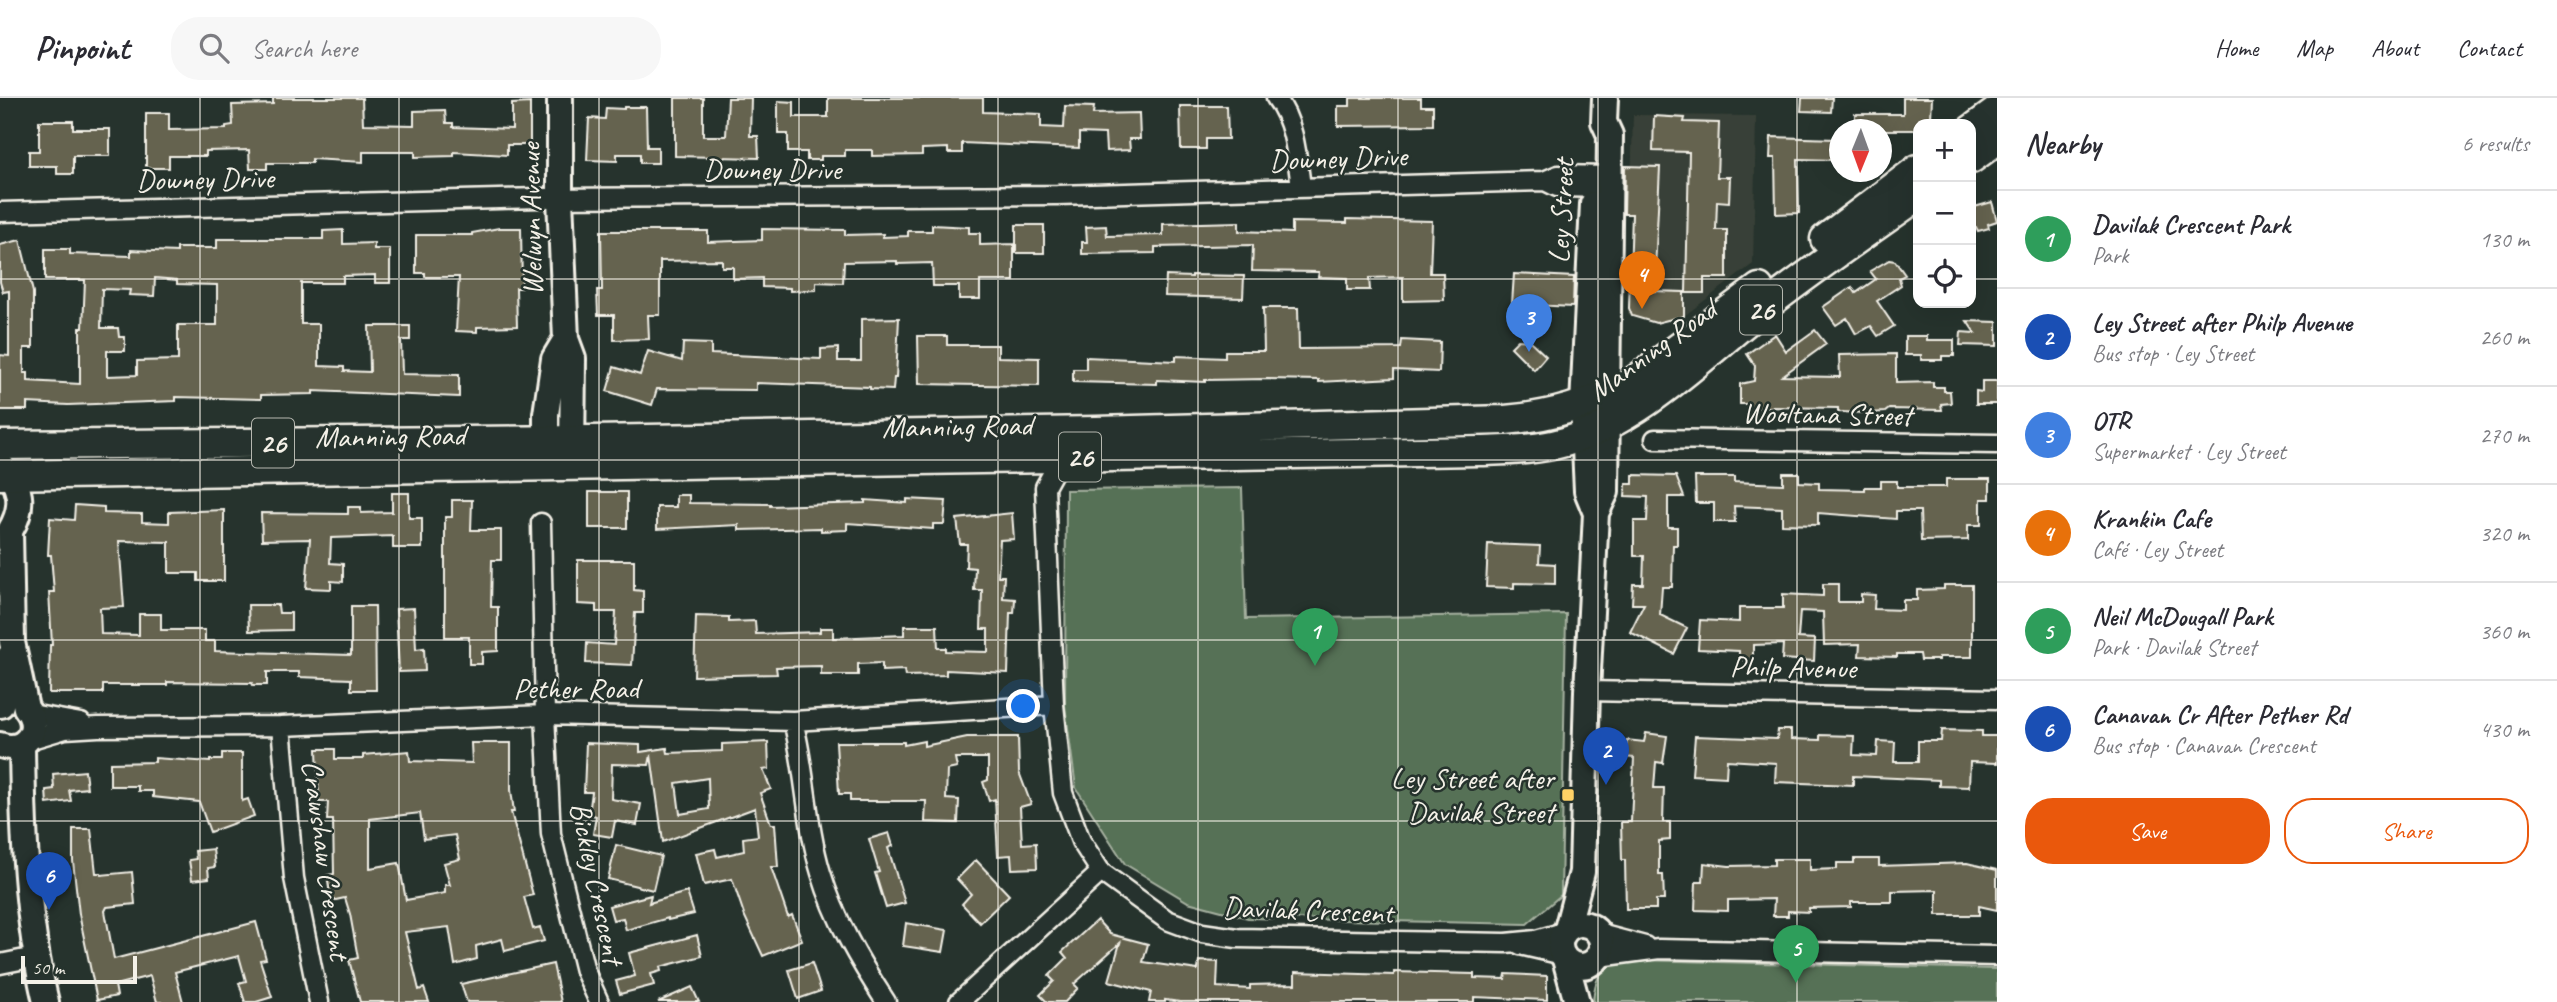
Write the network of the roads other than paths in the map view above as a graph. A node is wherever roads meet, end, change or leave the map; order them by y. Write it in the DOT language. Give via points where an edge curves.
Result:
graph roads {
  1 [pos="560,98"];
  2 [pos="1276,98"];
  3 [pos="1604,110"];
  4 [pos="1997,111"];
  5 [pos="1976,126"];
  6 [pos="1997,140"];
  7 [pos="1976,155"];
  8 [pos="1913,173"];
  9 [pos="1601,182"];
  10 [pos="1301,187"];
  11 [pos="560,198"];
  12 [pos="1913,200"];
  13 [pos="0,212"];
  14 [pos="1596,400"];
  15 [pos="1596,430"];
  16 [pos="1655,439"];
  17 [pos="0,444"];
  18 [pos="1997,444"];
  19 [pos="57,445"];
  20 [pos="559,453"];
  21 [pos="1061,458"];
  22 [pos="1022,459"];
  23 [pos="4,472"];
  24 [pos="1045,487"];
  25 [pos="541,523"];
  26 [pos="12,642"];
  27 [pos="1587,691"];
  28 [pos="1997,699"];
  29 [pos="0,705"];
  30 [pos="1054,705"];
  31 [pos="28,711"];
  32 [pos="545,715"];
  33 [pos="793,721"];
  34 [pos="281,726"];
  35 [pos="98,727"];
  36 [pos="12,744"];
  37 [pos="1101,872"];
  38 [pos="1582,872"];
  39 [pos="1565,944"];
  40 [pos="1597,946"];
  41 [pos="1997,956"];
  42 [pos="35,957"];
  43 [pos="0,964"];
  44 [pos="46,1002"];
  45 [pos="319,1002"];
  46 [pos="599,1002"];
  47 [pos="886,1002"];
  48 [pos="959,1002"];
  49 [pos="1577,1002"];
  50 [pos="1584,1002"];
  1 -- 11 [label="street, Welwyn Avenue"];
  2 -- 10 [label="street" via="1295,143"];
  3 -- 9 [label="street, Ley Street" via="1610,135"];
  4 -- 5 [label="main road"];
  6 -- 7 [label="main road"];
  8 -- 14 [label="main road, Manning Road / 26" via="1662,361"];
  9 -- 10 [label="street, Downey Drive" via="1557,187 1544,181"];
  9 -- 14 [label="street, Ley Street"];
  10 -- 11 [label="street, Downey Drive" via="1057,195"];
  11 -- 13 [label="street, Downey Drive"];
  11 -- 20 [label="street, Welwyn Avenue" via="566,339 573,358"];
  12 -- 15 [label="main road, Manning Road / 26" via="1761,309 1642,406"];
  14 -- 15 [label="street, Ley Street"];
  14 -- 20 [label="main road, Manning Road / 26" via="1556,414 1505,421 1096,431"];
  15 -- 21 [label="main road, Manning Road / 26" via="1564,442 1522,449"];
  15 -- 27 [label="street, Ley Street" via="1587,491 1596,513"];
  16 -- 18 [label="street, Wooltana Street"];
  17 -- 19 [label="main road, Manning Road / 26"];
  19 -- 20 [label="main road, Manning Road / 26"];
  19 -- 23 [label="street"];
  20 -- 22 [label="main road, Manning Road / 26"];
  20 -- 23 [label="main road, Manning Road / 26"];
  21 -- 22 [label="main road, Manning Road / 26"];
  21 -- 24 [label="street"];
  22 -- 24 [label="street"];
  23 -- 26 [label="street" via="18,488 18,517 10,531"];
  24 -- 30 [label="street, Davilak Crescent"];
  25 -- 32 [label="street, Bickley Crescent"];
  26 -- 29 [label="street"];
  26 -- 31 [label="street"];
  27 -- 28 [label="street, Philp Avenue"];
  27 -- 38 [label="street, Ley Street"];
  29 -- 31 [label="street" via="14,703"];
  30 -- 33 [label="street, Pether Road"];
  30 -- 37 [label="street, Davilak Crescent" via="1063,793 1081,841"];
  31 -- 35 [label="street, Pether Road"];
  31 -- 36 [label="street" via="33,730"];
  32 -- 33 [label="street, Pether Road"];
  32 -- 34 [label="street, Pether Road"];
  32 -- 46 [label="street, Bickley Crescent" via="551,834 585,971"];
  33 -- 47 [label="street" via="821,874 852,950"];
  34 -- 35 [label="street, Pether Road"];
  34 -- 45 [label="street, Crawshaw Crescent" via="294,878"];
  35 -- 36 [label="street, Pether Road" via="65,729"];
  36 -- 42 [label="street"];
  37 -- 39 [label="street, Davilak Crescent" via="1167,920 1202,933 1237,938"];
  37 -- 48 [label="street"];
  38 -- 39 [label="street, Ley Street"];
  38 -- 40 [label="street, Ley Street"];
  39 -- 40 [label="street" via="1580,966"];
  39 -- 40 [label="street" via="1583,923"];
  39 -- 49 [label="street, Ley Street"];
  40 -- 41 [label="street"];
  40 -- 50 [label="street, Ley Street"];
  42 -- 43 [label="street"];
  42 -- 44 [label="street"];
}
